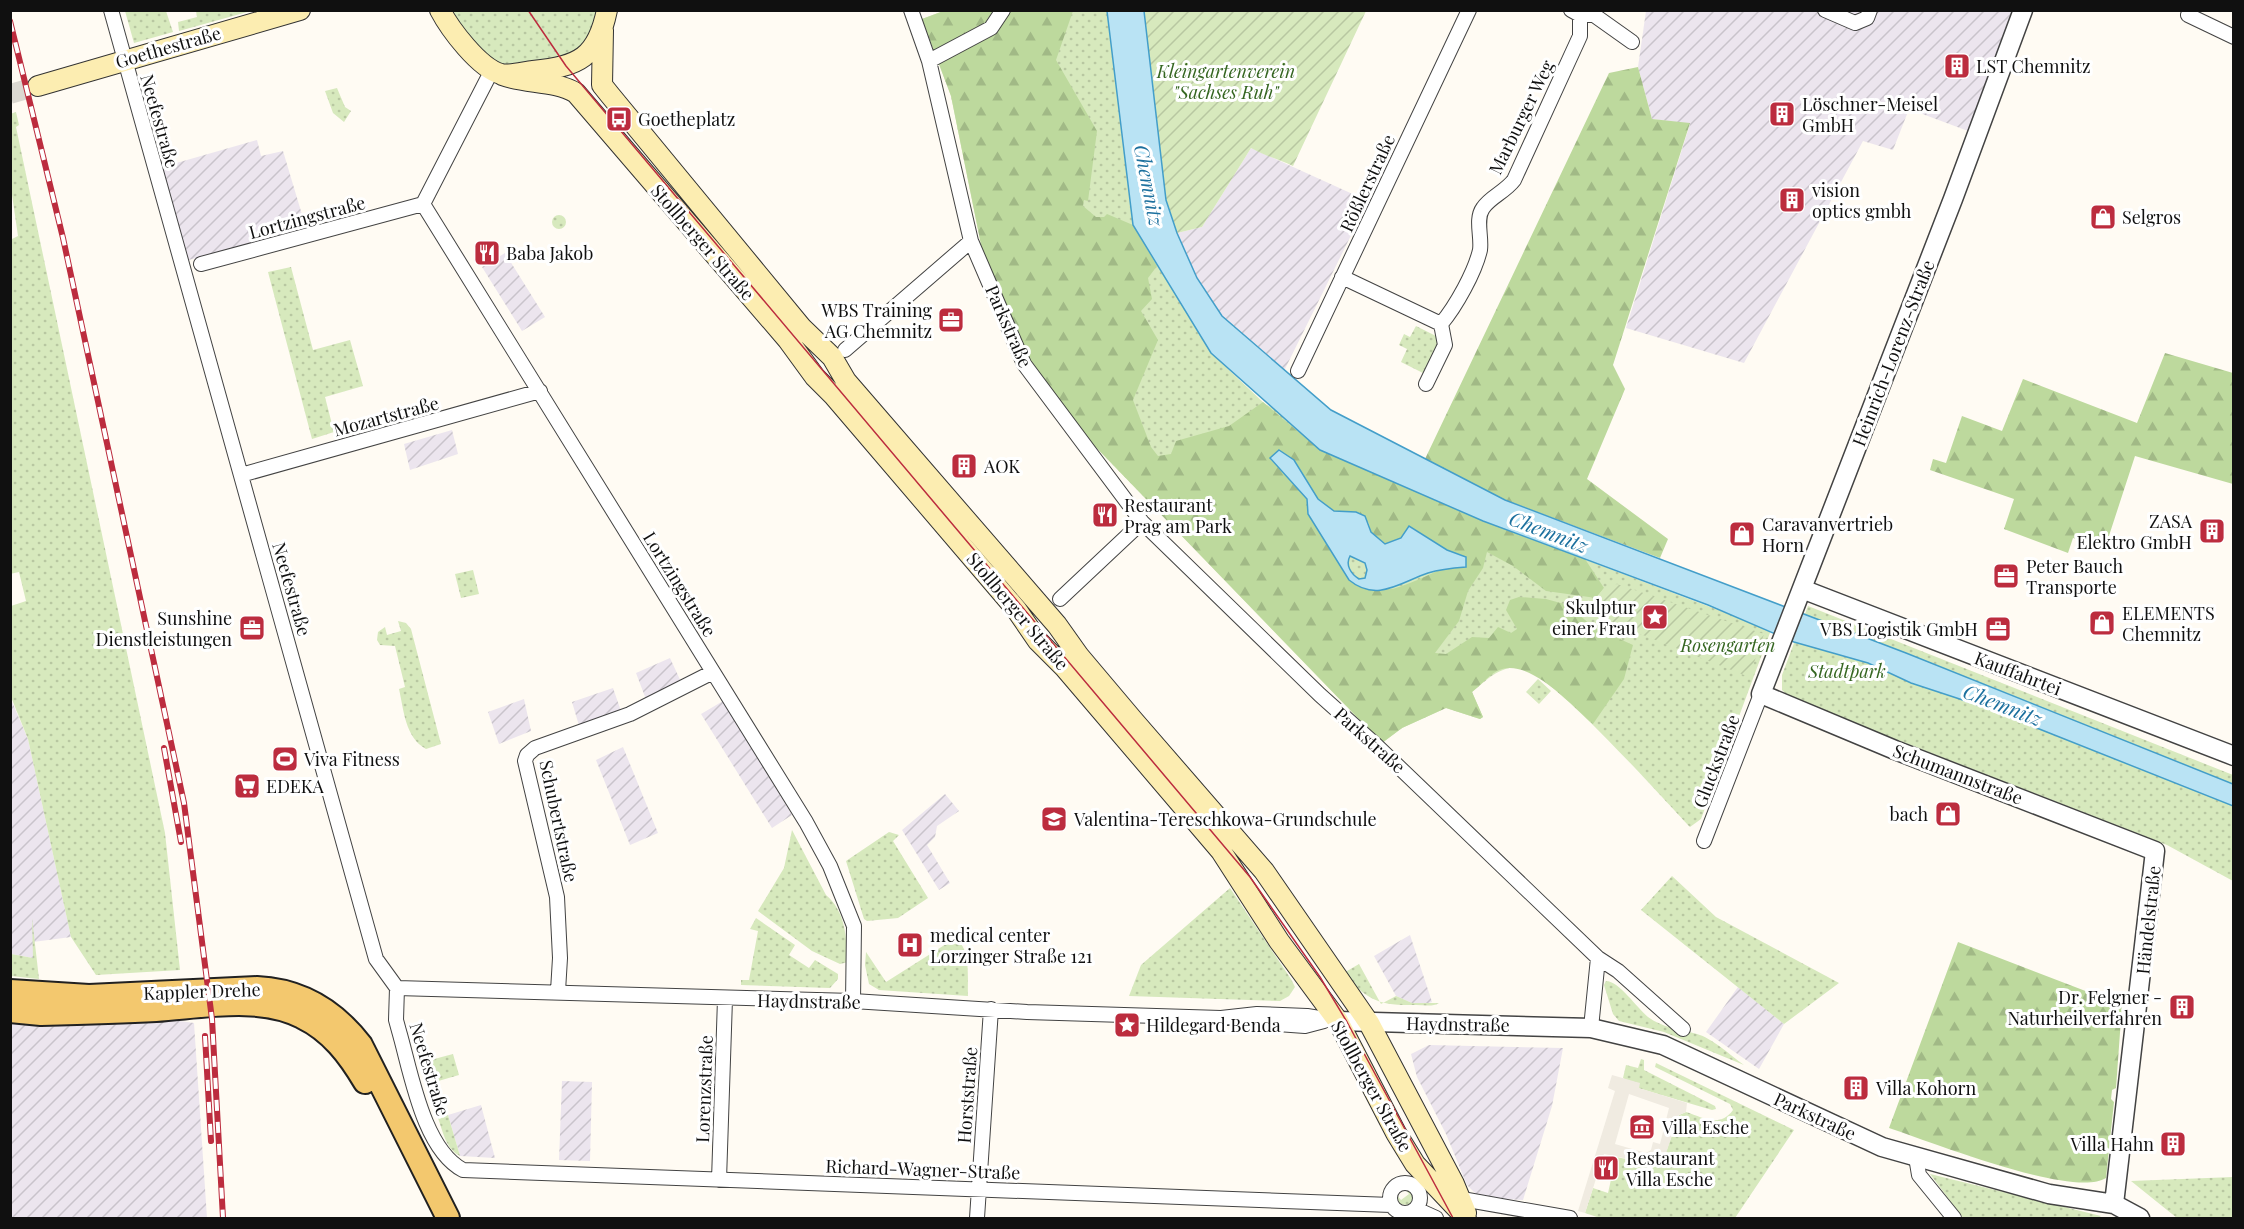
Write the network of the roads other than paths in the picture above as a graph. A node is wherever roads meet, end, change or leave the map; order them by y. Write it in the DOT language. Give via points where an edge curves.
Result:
graph roads {
  1 [pos="111,10"];
  2 [pos="300,10"];
  3 [pos="440,10"];
  4 [pos="607,10"];
  5 [pos="911,10"];
  6 [pos="1003,10"];
  7 [pos="1469,10"];
  8 [pos="1825,10"];
  9 [pos="1870,10"];
  10 [pos="2023,10"];
  11 [pos="1575,13"];
  12 [pos="2188,15"];
  13 [pos="603,30"];
  14 [pos="2234,37"];
  15 [pos="1632,42"];
  16 [pos="124,59"];
  17 [pos="929,61"];
  18 [pos="497,72"];
  19 [pos="38,86"];
  20 [pos="423,204"];
  21 [pos="972,241"];
  22 [pos="201,264"];
  23 [pos="1342,277"];
  24 [pos="1441,324"];
  25 [pos="845,350"];
  26 [pos="1298,371"];
  27 [pos="1426,384"];
  28 [pos="540,391"];
  29 [pos="241,475"];
  30 [pos="1142,522"];
  31 [pos="1802,589"];
  32 [pos="1060,599"];
  33 [pos="713,672"];
  34 [pos="1761,694"];
  35 [pos="2234,756"];
  36 [pos="1704,841"];
  37 [pos="2155,851"];
  38 [pos="1598,958"];
  39 [pos="397,988"];
  40 [pos="10,991"];
  41 [pos="558,991"];
  42 [pos="725,999"];
  43 [pos="854,1001"];
  44 [pos="991,1009"];
  45 [pos="10,1011"];
  46 [pos="1331,1021"];
  47 [pos="1369,1023"];
  48 [pos="1591,1028"];
  49 [pos="1683,1029"];
  50 [pos="1916,1157"];
  51 [pos="454,1165"];
  52 [pos="719,1180"];
  53 [pos="978,1189"];
  54 [pos="1462,1198"];
  55 [pos="2114,1204"];
  56 [pos="1391,1205"];
  57 [pos="1416,1209"];
  58 [pos="431,1218"];
  59 [pos="448,1218"];
  60 [pos="976,1218"];
  61 [pos="1436,1218"];
  62 [pos="1467,1218"];
  63 [pos="1570,1218"];
  64 [pos="1954,1218"];
  65 [pos="2140,1218"];
  1 -- 16 [label="street, Neefestraße"];
  2 -- 16 [label="main road, Goethestraße"];
  3 -- 18 [label="main road" via="449,27"];
  4 -- 13 [label="main road"];
  5 -- 17 [label="street, Parkstraße"];
  6 -- 17 [label="street" via="991,28"];
  7 -- 23 [label="street, Rößlerstraße"];
  8 -- 9 [label="street" via="1855,23 1868,18"];
  10 -- 31 [label="street, Heinrich-Lorenz-Straße"];
  11 -- 15 [label="street, Marburger Weg" via="1594,15"];
  11 -- 24 [label="street, Marburger Weg" via="1580,36 1514,180 1483,207 1479,254 1453,309"];
  12 -- 14 [label="street"];
  13 -- 18 [label="main road" via="593,50 572,64"];
  13 -- 47 [label="main road, Stollberger Straße" via="602,85 802,328 832,357 846,381 1264,871"];
  16 -- 19 [label="main road, Goethestraße"];
  16 -- 29 [label="street, Neefestraße"];
  17 -- 21 [label="street, Parkstraße"];
  18 -- 20 [label="street"];
  18 -- 46 [label="main road, Stollberger Straße" via="533,83 563,86 576,93 788,340 814,377 1016,609 1038,641 1221,851"];
  20 -- 22 [label="street, Lortzingstraße"];
  20 -- 28 [label="street, Lortzingstraße"];
  21 -- 25 [label="street"];
  21 -- 30 [label="street, Parkstraße" via="1024,364"];
  23 -- 24 [label="street"];
  23 -- 26 [label="street, Rößlerstraße"];
  24 -- 27 [label="street" via="1445,345"];
  28 -- 29 [label="street, Mozartstraße"];
  28 -- 33 [label="street, Lortzingstraße"];
  29 -- 39 [label="street, Neefestraße" via="376,959"];
  30 -- 32 [label="street"];
  30 -- 38 [label="street, Parkstraße"];
  31 -- 34 [label="street, Heinrich-Lorenz-Straße"];
  31 -- 35 [label="street, Kauffahrtei"];
  33 -- 41 [label="street, Schubertstraße" via="630,714 535,748 527,755 525,761 557,897"];
  33 -- 43 [label="street, Lortzingstraße" via="806,822 847,905 856,944"];
  34 -- 36 [label="street, Gluckstraße"];
  34 -- 37 [label="street, Schumannstraße"];
  37 -- 55 [label="street, Händelstraße"];
  38 -- 48 [label="street"];
  38 -- 49 [label="street, Parkstraße"];
  39 -- 41 [label="street, Haydnstraße"];
  39 -- 51 [label="street, Neefestraße" via="396,1020 425,1116 433,1139"];
  40 -- 59 [label="main road, Kappler Drehe" via="89,996 257,988 284,991 311,1002 342,1023 361,1045"];
  41 -- 42 [label="street, Haydnstraße"];
  42 -- 43 [label="street, Haydnstraße"];
  42 -- 52 [label="street, Lorenzstraße"];
  43 -- 44 [label="street, Haydnstraße"];
  44 -- 46 [label="street, Haydnstraße" via="1221,1018 1257,1014"];
  44 -- 53 [label="street, Horststraße"];
  45 -- 58 [label="main road, Kappler Drehe" via="41,1014 254,1005 303,1017 329,1035 352,1062"];
  46 -- 47 [label="street, Haydnstraße"];
  46 -- 62 [label="main road, Stollberger Straße" via="1416,1164"];
  47 -- 48 [label="street, Haydnstraße"];
  47 -- 54 [label="main road, Stollberger Straße"];
  48 -- 50 [label="street, Parkstraße" via="1663,1045 1882,1147"];
  50 -- 55 [label="street, Parkstraße" via="2049,1194"];
  50 -- 64 [label="street" via="1919,1175"];
  51 -- 52 [label="street, Richard-Wagner-Straße" via="463,1170"];
  52 -- 53 [label="street, Richard-Wagner-Straße"];
  53 -- 56 [label="street, Richard-Wagner-Straße"];
  53 -- 60 [label="street, Horststraße"];
  54 -- 62 [label="main road, Stollberger Straße"];
  54 -- 63 [label="street"];
  55 -- 65 [label="street, Parkstraße"];
  56 -- 57 [label="street, Richard-Wagner-Straße" via="1400,1212"];
  56 -- 57 [label="street" via="1392,1190 1400,1183 1408,1183 1419,1192 1421,1200"];
  57 -- 61 [label="street, Richard-Wagner-Straße"];
}
